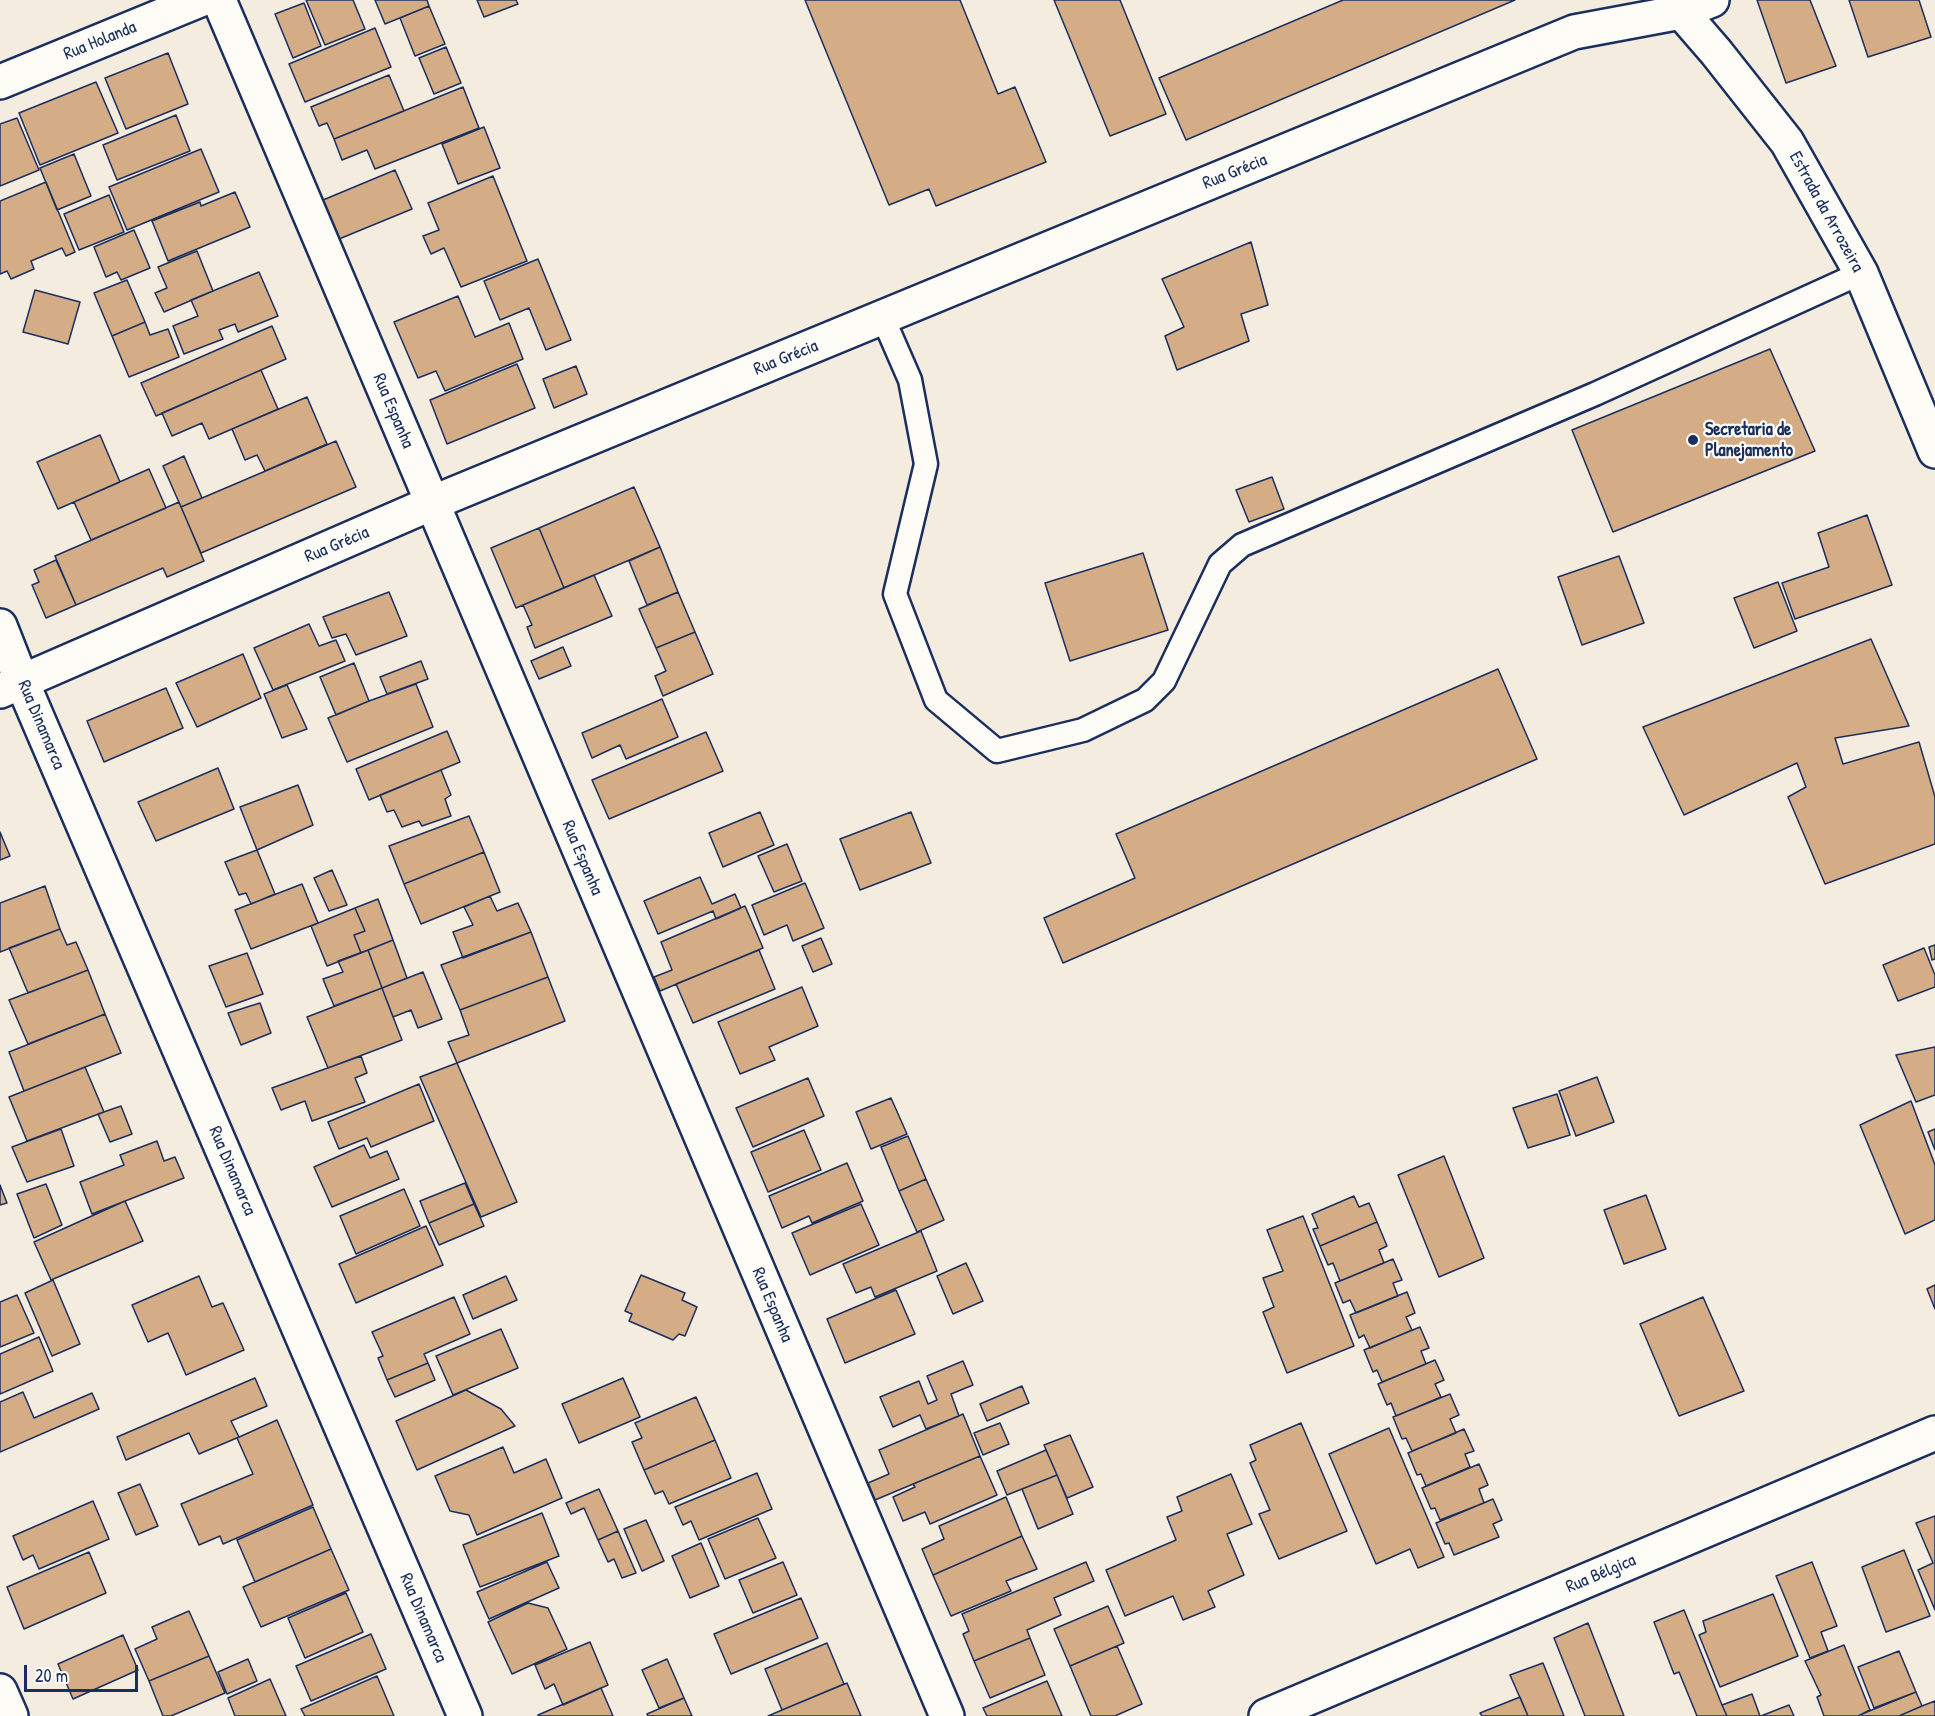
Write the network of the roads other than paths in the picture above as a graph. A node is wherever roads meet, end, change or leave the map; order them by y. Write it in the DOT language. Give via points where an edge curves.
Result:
graph roads {
  1 [pos="200,0"];
  2 [pos="219,0"];
  3 [pos="1607,0"];
  4 [pos="1712,0"];
  5 [pos="1676,6"];
  6 [pos="1574,32"];
  7 [pos="0,82"];
  8 [pos="1861,273"];
  9 [pos="883,318"];
  10 [pos="1935,452"];
  11 [pos="432,503"];
  12 [pos="0,626"];
  13 [pos="11,686"];
  14 [pos="1935,1433"];
  15 [pos="0,1691"];
  16 [pos="11,1716"];
  17 [pos="465,1716"];
  18 [pos="946,1716"];
  19 [pos="1266,1716"];
  1 -- 7 [label="street, Rua Holanda"];
  2 -- 11 [label="street, Rua Espanha"];
  3 -- 6 [label="street, Rua Grécia"];
  4 -- 5 [label="street, Rua Grécia"];
  5 -- 6 [label="street, Rua Grécia"];
  5 -- 8 [label="street, Estrada da Arrozeira" via="1787,142"];
  6 -- 9 [label="street, Rua Grécia"];
  8 -- 9 [label="lane" via="1595,394 1242,544 1220,564 1164,681 1144,700 1083,730 997,751 936,700 895,594 926,464 910,380"];
  8 -- 10 [label="street, Estrada da Arrozeira"];
  9 -- 11 [label="street, Rua Grécia"];
  11 -- 13 [label="street, Rua Grécia"];
  11 -- 18 [label="street, Rua Espanha"];
  12 -- 13 [label="street, Rua Dinamarca"];
  13 -- 17 [label="street, Rua Dinamarca"];
  14 -- 19 [label="street, Rua Bélgica"];
  15 -- 16 [label="street"];
}
